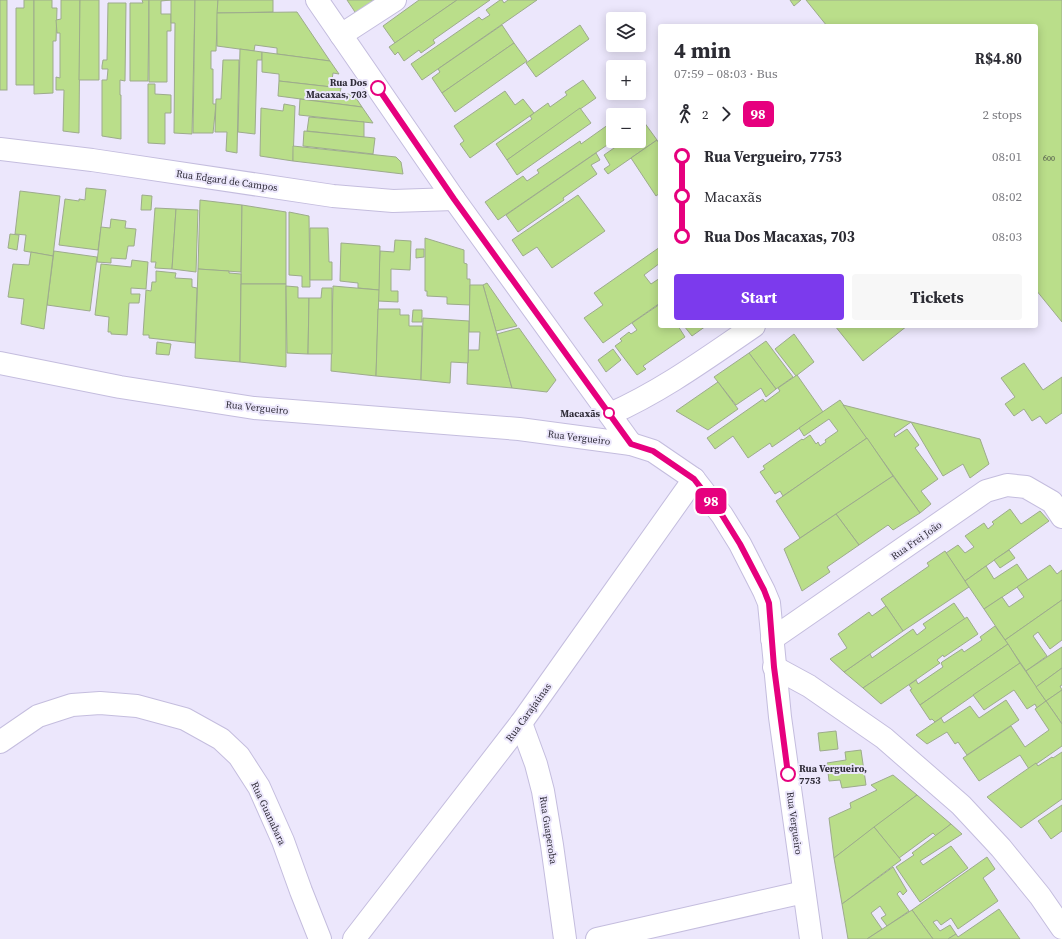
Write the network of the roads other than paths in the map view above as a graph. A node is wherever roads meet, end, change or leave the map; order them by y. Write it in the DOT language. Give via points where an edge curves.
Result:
graph roads {
  1 [pos="317,0"];
  2 [pos="395,0"];
  3 [pos="341,35"];
  4 [pos="0,149"];
  5 [pos="454,199"];
  6 [pos="751,328"];
  7 [pos="0,363"];
  8 [pos="610,414"];
  9 [pos="631,444"];
  10 [pos="694,479"];
  11 [pos="1062,517"];
  12 [pos="772,639"];
  13 [pos="774,667"];
  14 [pos="521,723"];
  15 [pos="0,742"];
  16 [pos="804,892"];
  17 [pos="1062,928"];
  18 [pos="320,939"];
  19 [pos="354,939"];
  20 [pos="565,939"];
  21 [pos="597,939"];
  22 [pos="811,939"];
  1 -- 3 [label="street"];
  2 -- 3 [label="street"];
  3 -- 5 [label="street"];
  4 -- 5 [label="street, Rua Edgard de Campos" via="333,196 393,201"];
  5 -- 8 [label="street"];
  6 -- 8 [label="street" via="660,389"];
  7 -- 9 [label="street, Rua Vergueiro" via="120,387 254,408 519,429"];
  8 -- 9 [label="street"];
  9 -- 10 [label="street, Rua Vergueiro" via="653,451"];
  10 -- 12 [label="street, Rua Vergueiro" via="722,515 764,590 769,603"];
  10 -- 14 [label="street, Rua Carajaúnas"];
  11 -- 12 [label="street, Rua Frei João" via="1052,502 1026,487 1007,485 986,491"];
  12 -- 13 [label="street, Rua Vergueiro"];
  13 -- 16 [label="street, Rua Vergueiro"];
  13 -- 17 [label="street" via="809,686 884,738 961,804 1006,854"];
  14 -- 19 [label="street, Rua Carajaúnas"];
  14 -- 20 [label="street, Rua Guaperoba" via="543,791"];
  15 -- 18 [label="street, Rua Guanabara" via="38,716 72,705 100,703 137,706 185,719 221,739 239,756 259,787 283,841"];
  16 -- 21 [label="street"];
  16 -- 22 [label="street, Rua Vergueiro"];
}
